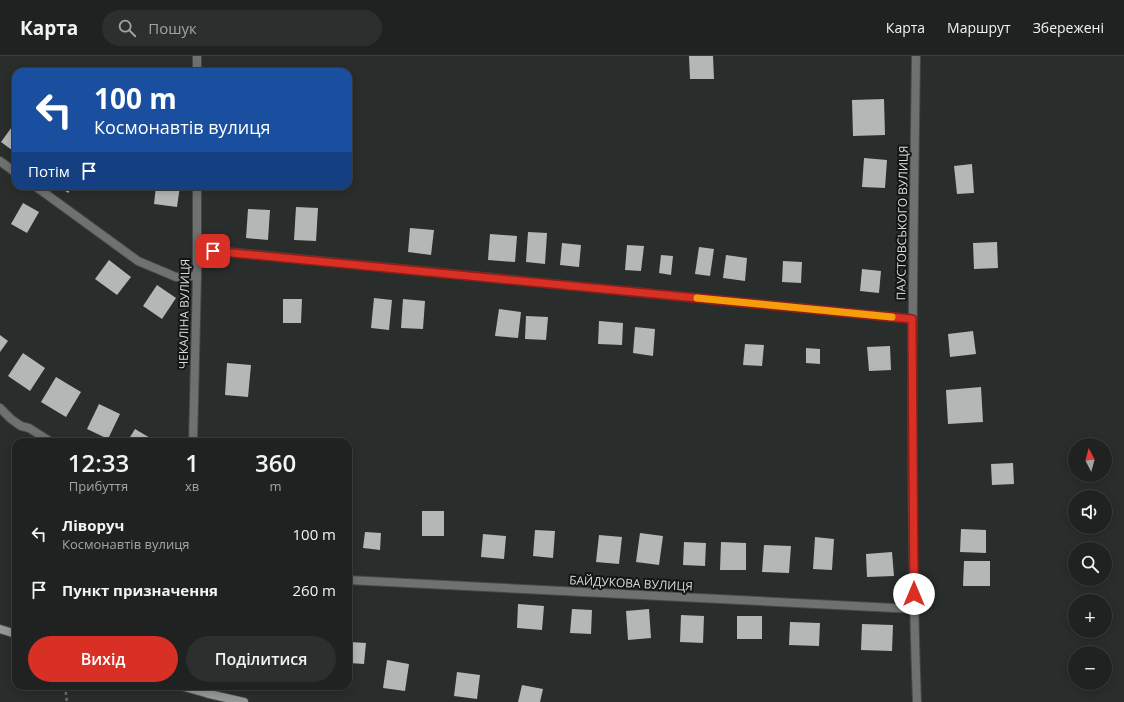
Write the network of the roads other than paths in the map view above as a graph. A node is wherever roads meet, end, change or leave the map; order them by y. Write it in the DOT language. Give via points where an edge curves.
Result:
graph roads {
  1 [pos="197,56"];
  2 [pos="916,56"];
  3 [pos="197,68"];
  4 [pos="0,161"];
  5 [pos="12,169"];
  6 [pos="40,190"];
  7 [pos="197,190"];
  8 [pos="197,249"];
  9 [pos="197,276"];
  10 [pos="912,319"];
  11 [pos="0,408"];
  12 [pos="45,438"];
  13 [pos="193,438"];
  14 [pos="352,580"];
  15 [pos="914,609"];
  16 [pos="0,629"];
  17 [pos="12,633"];
  18 [pos="195,690"];
  19 [pos="208,690"];
  20 [pos="209,694"];
  21 [pos="244,702"];
  22 [pos="917,702"];
  1 -- 3 [label="street"];
  2 -- 10 [label="street, ПАУСТОВСЬКОГО ВУЛИЦЯ"];
  4 -- 5 [label="street"];
  6 -- 9 [label="street" via="138,261 176,277"];
  7 -- 8 [label="street, ЧЕКАЛІНА ВУЛИЦЯ"];
  8 -- 9 [label="street, ЧЕКАЛІНА ВУЛИЦЯ"];
  8 -- 10 [label="street"];
  9 -- 13 [label="street, ЧЕКАЛІНА ВУЛИЦЯ"];
  10 -- 15 [label="street, ПАУСТОВСЬКОГО ВУЛИЦЯ"];
  11 -- 12 [label="street" via="21,426"];
  14 -- 15 [label="street, БАЙДУКОВА ВУЛИЦЯ"];
  15 -- 22 [label="street, ПАУСТОВСЬКОГО ВУЛИЦЯ"];
  16 -- 17 [label="main road"];
  18 -- 20 [label="main road"];
  19 -- 20 [label="street"];
  20 -- 21 [label="main road"];
}
